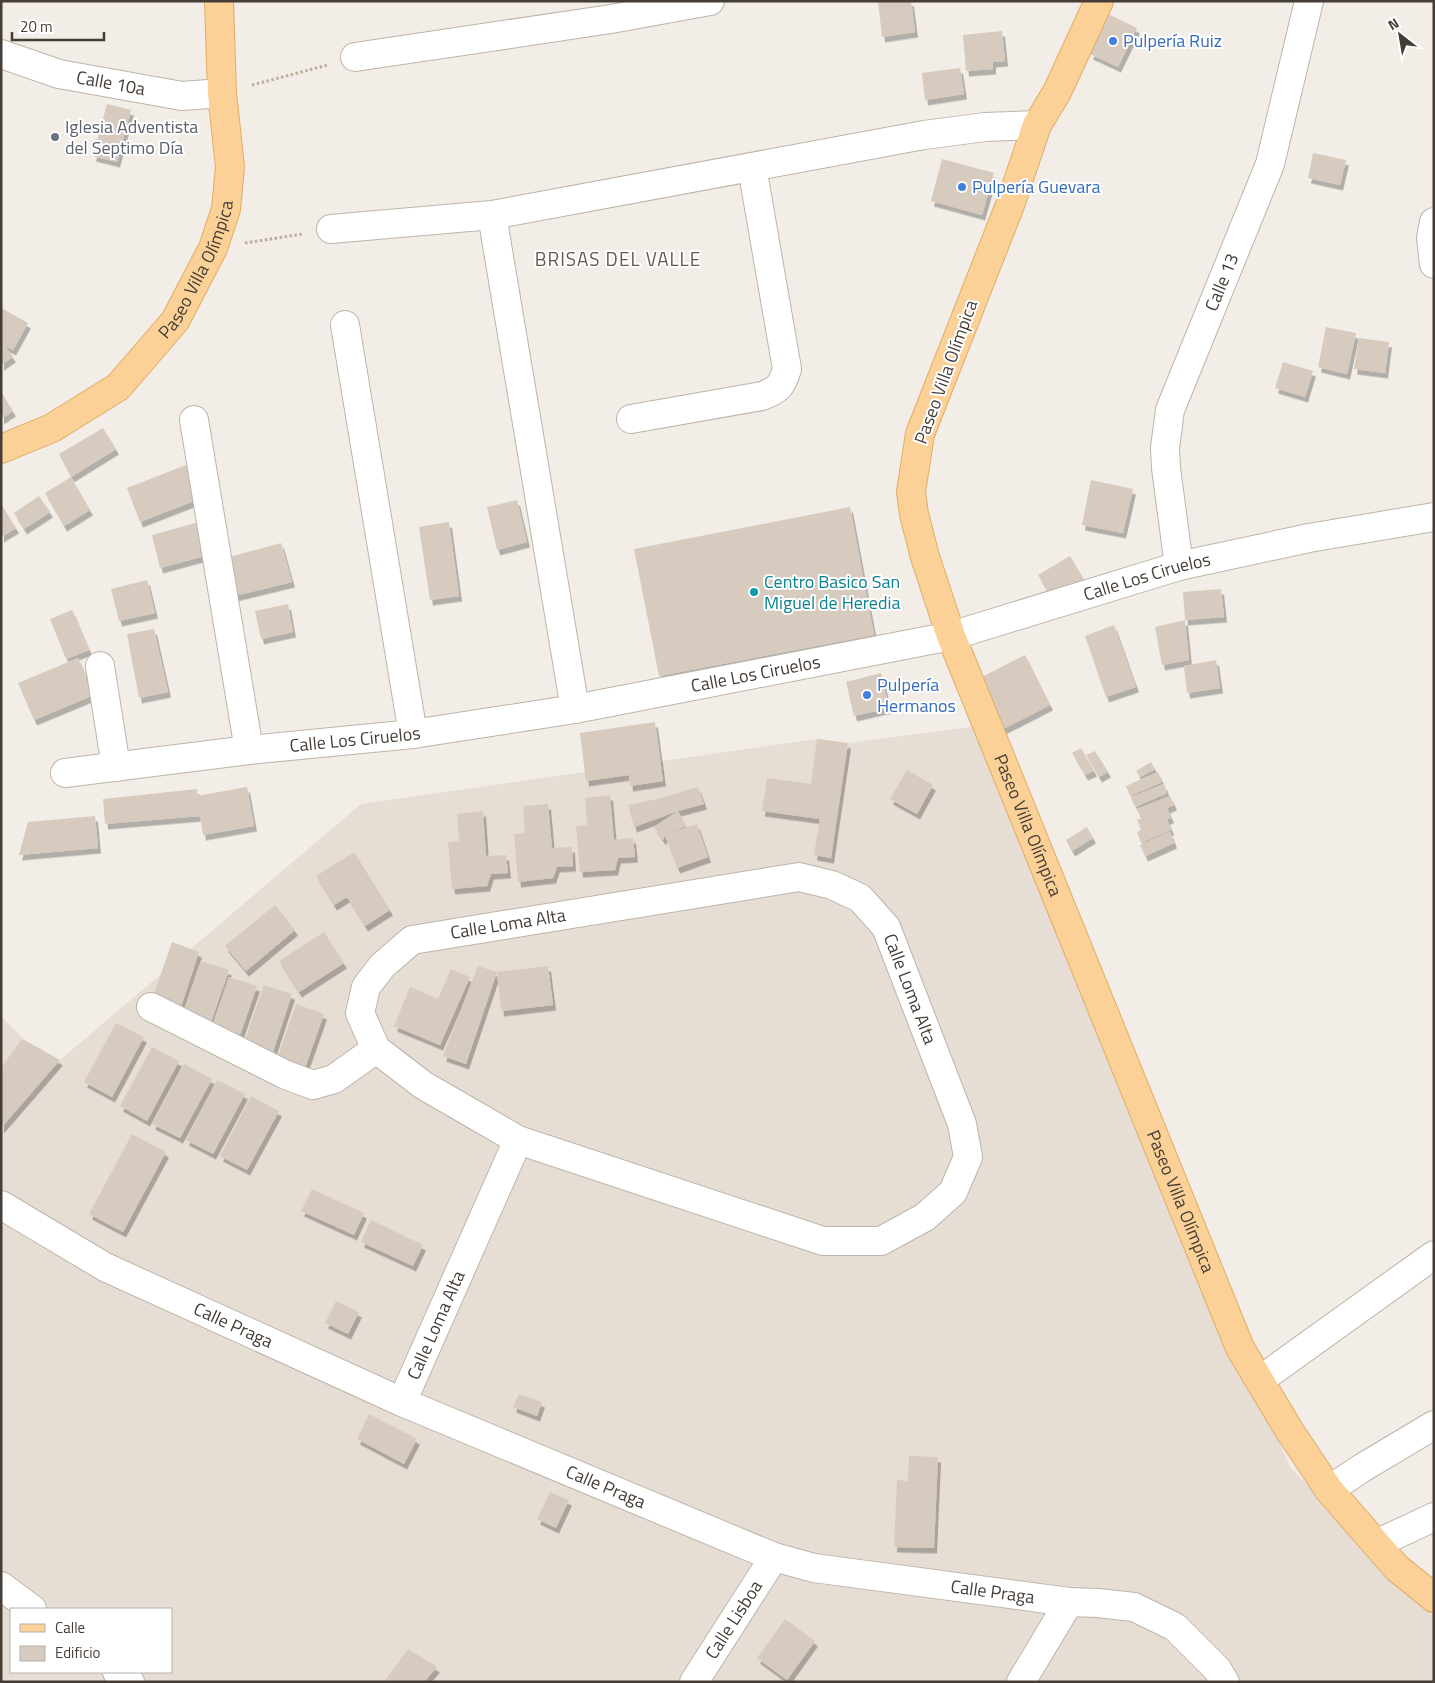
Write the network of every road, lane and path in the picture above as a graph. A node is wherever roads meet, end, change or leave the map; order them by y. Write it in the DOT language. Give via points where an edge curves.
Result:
graph roads {
  1 [pos="219,1"];
  2 [pos="710,1"];
  3 [pos="1099,1"];
  4 [pos="1309,1"];
  5 [pos="1,54"];
  6 [pos="355,57"];
  7 [pos="222,93"];
  8 [pos="1038,125"];
  9 [pos="752,167"];
  10 [pos="492,215"];
  11 [pos="1434,222"];
  12 [pos="332,229"];
  13 [pos="213,248"];
  14 [pos="1434,264"];
  15 [pos="345,325"];
  16 [pos="631,419"];
  17 [pos="194,420"];
  18 [pos="1,449"];
  19 [pos="1434,518"];
  20 [pos="1179,566"];
  21 [pos="951,636"];
  22 [pos="100,666"];
  23 [pos="575,709"];
  24 [pos="413,734"];
  25 [pos="249,750"];
  26 [pos="116,767"];
  27 [pos="65,773"];
  28 [pos="151,1006"];
  29 [pos="376,1049"];
  30 [pos="518,1140"];
  31 [pos="1,1205"];
  32 [pos="1434,1255"];
  33 [pos="1260,1380"];
  34 [pos="402,1402"];
  35 [pos="1434,1425"];
  36 [pos="1330,1490"];
  37 [pos="1434,1517"];
  38 [pos="1376,1544"];
  39 [pos="774,1557"];
  40 [pos="1,1586"];
  41 [pos="1434,1598"];
  42 [pos="1069,1602"];
  43 [pos="31,1608"];
  44 [pos="118,1673"];
  45 [pos="130,1682"];
  46 [pos="694,1682"];
  47 [pos="1022,1682"];
  48 [pos="1225,1682"];
  1 -- 7 [label="main road, Paseo Villa Olímpica"];
  2 -- 6 [label="street"];
  3 -- 8 [label="main road, Paseo Villa Olímpica"];
  4 -- 20 [label="street, Calle 13" via="1270,164 1170,410 1166,468"];
  5 -- 7 [label="street, Calle 10a" via="59,74 182,96"];
  6 -- 7 [label="path"];
  7 -- 13 [label="main road, Paseo Villa Olímpica" via="230,167 226,209"];
  8 -- 9 [label="street" via="985,127 924,135"];
  8 -- 21 [label="main road, Paseo Villa Olímpica" via="920,434 913,472 914,514"];
  9 -- 10 [label="street"];
  9 -- 16 [label="street" via="787,369 783,383 775,391 762,396"];
  10 -- 12 [label="street"];
  10 -- 23 [label="street"];
  11 -- 14 [label="street" via="1431,238"];
  12 -- 13 [label="path"];
  13 -- 18 [label="main road, Paseo Villa Olímpica" via="175,321 118,387 52,428"];
  15 -- 24 [label="street"];
  17 -- 25 [label="street"];
  19 -- 20 [label="street, Calle Los Ciruelos" via="1309,538"];
  20 -- 21 [label="street, Calle Los Ciruelos"];
  21 -- 23 [label="street, Calle Los Ciruelos"];
  21 -- 33 [label="main road, Paseo Villa Olímpica" via="1240,1348"];
  22 -- 26 [label="street"];
  23 -- 24 [label="street, Calle Los Ciruelos"];
  24 -- 25 [label="street, Calle Los Ciruelos"];
  25 -- 26 [label="street, Calle Los Ciruelos"];
  26 -- 27 [label="street, Calle Los Ciruelos"];
  28 -- 29 [label="street" via="286,1075 313,1085 334,1079"];
  29 -- 30 [label="street, Calle Loma Alta" via="423,1085"];
  29 -- 30 [label="street, Calle Loma Alta" via="360,1013 366,987 382,966 412,940 799,877 832,885 860,898 886,927 962,1124 968,1157 953,1192 925,1217 881,1241 823,1241"];
  30 -- 34 [label="street, Calle Loma Alta"];
  31 -- 34 [label="street, Calle Praga" via="105,1267"];
  32 -- 33 [label="street"];
  33 -- 36 [label="main road, Paseo Villa Olímpica"];
  34 -- 39 [label="street, Calle Praga"];
  35 -- 36 [label="street"];
  36 -- 38 [label="main road, Paseo Villa Olímpica"];
  37 -- 38 [label="street"];
  38 -- 41 [label="main road, Paseo Villa Olímpica" via="1397,1568"];
  39 -- 42 [label="street, Calle Praga" via="814,1568"];
  39 -- 46 [label="street, Calle Lisboa"];
  40 -- 43 [label="street"];
  42 -- 47 [label="street"];
  42 -- 48 [label="street, Calle Praga" via="1134,1607 1175,1627 1218,1669"];
  44 -- 45 [label="street"];
}
